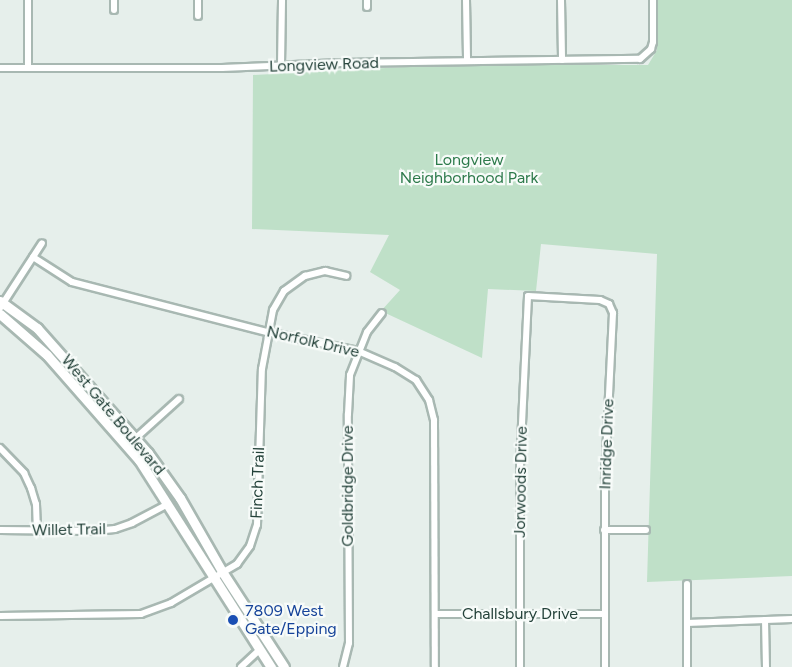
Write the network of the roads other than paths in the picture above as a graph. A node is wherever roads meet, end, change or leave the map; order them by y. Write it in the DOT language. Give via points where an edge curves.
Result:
graph roads {
  1 [pos="28,0"];
  2 [pos="114,0"];
  3 [pos="198,0"];
  4 [pos="282,0"];
  5 [pos="466,0"];
  6 [pos="561,0"];
  7 [pos="653,0"];
  8 [pos="114,10"];
  9 [pos="198,16"];
  10 [pos="467,60"];
  11 [pos="562,60"];
  12 [pos="281,65"];
  13 [pos="0,68"];
  14 [pos="28,68"];
  15 [pos="42,243"];
  16 [pos="33,257"];
  17 [pos="346,276"];
  18 [pos="528,296"];
  19 [pos="1,304"];
  20 [pos="382,313"];
  21 [pos="0,314"];
  22 [pos="267,332"];
  23 [pos="358,351"];
  24 [pos="179,399"];
  25 [pos="136,438"];
  26 [pos="127,446"];
  27 [pos="0,448"];
  28 [pos="168,503"];
  29 [pos="0,530"];
  30 [pos="37,530"];
  31 [pos="604,530"];
  32 [pos="646,530"];
  33 [pos="223,573"];
  34 [pos="213,579"];
  35 [pos="687,584"];
  36 [pos="435,614"];
  37 [pos="520,614"];
  38 [pos="605,614"];
  39 [pos="0,616"];
  40 [pos="792,619"];
  41 [pos="765,620"];
  42 [pos="687,623"];
  43 [pos="259,650"];
  44 [pos="241,667"];
  45 [pos="271,667"];
  46 [pos="284,667"];
  47 [pos="343,667"];
  48 [pos="435,667"];
  49 [pos="520,667"];
  50 [pos="605,667"];
  51 [pos="687,667"];
  52 [pos="765,667"];
  1 -- 14 [label="street"];
  2 -- 8 [label="street"];
  3 -- 9 [label="street"];
  4 -- 12 [label="street"];
  5 -- 10 [label="street"];
  6 -- 11 [label="street"];
  7 -- 11 [label="street, Longview Road" via="653,42 647,55 640,59"];
  10 -- 11 [label="street, Longview Road"];
  10 -- 12 [label="street, Longview Road"];
  12 -- 14 [label="street, Longview Road"];
  13 -- 14 [label="street, Longview Road"];
  15 -- 16 [label="street"];
  16 -- 19 [label="street"];
  16 -- 22 [label="street, Norfolk Drive" via="72,282"];
  17 -- 22 [label="street, Finch Trail" via="325,271 296,281 277,302"];
  18 -- 31 [label="street, Inridge Drive" via="600,300 611,308"];
  18 -- 37 [label="street, Jorwoods Drive" via="520,466"];
  19 -- 25 [label="main road, West Gate Boulevard" via="37,328"];
  20 -- 23 [label="street, Goldbridge Drive"];
  21 -- 26 [label="main road, West Gate Boulevard" via="47,355"];
  22 -- 23 [label="street, Norfolk Drive"];
  22 -- 33 [label="street, Finch Trail" via="255,537 241,559"];
  23 -- 36 [label="street, Norfolk Drive" via="416,380 429,400 434,420"];
  23 -- 47 [label="street, Goldbridge Drive" via="348,391 349,643"];
  24 -- 25 [label="street"];
  25 -- 26 [label="street"];
  25 -- 33 [label="main road, West Gate Boulevard" via="180,498"];
  26 -- 28 [label="main road, West Gate Boulevard"];
  27 -- 30 [label="street" via="24,473 31,488"];
  28 -- 30 [label="street, Willet Trail" via="115,529"];
  28 -- 34 [label="main road, West Gate Boulevard"];
  29 -- 30 [label="street, Willet Trail"];
  31 -- 32 [label="street"];
  31 -- 38 [label="street, Inridge Drive"];
  33 -- 34 [label="street, Finch Trail"];
  33 -- 46 [label="main road, West Gate Boulevard"];
  34 -- 39 [label="street, Finch Trail" via="171,603 141,614"];
  34 -- 43 [label="main road, West Gate Boulevard"];
  35 -- 42 [label="street"];
  36 -- 37 [label="street, Challsbury Drive"];
  36 -- 48 [label="street, Norfolk Drive"];
  37 -- 38 [label="street, Challsbury Drive"];
  37 -- 49 [label="street, Jorwoods Drive"];
  38 -- 50 [label="street, Inridge Drive"];
  40 -- 41 [label="street"];
  41 -- 42 [label="street"];
  41 -- 52 [label="street"];
  42 -- 51 [label="street"];
  43 -- 44 [label="street"];
  43 -- 45 [label="main road, West Gate Boulevard"];
}
